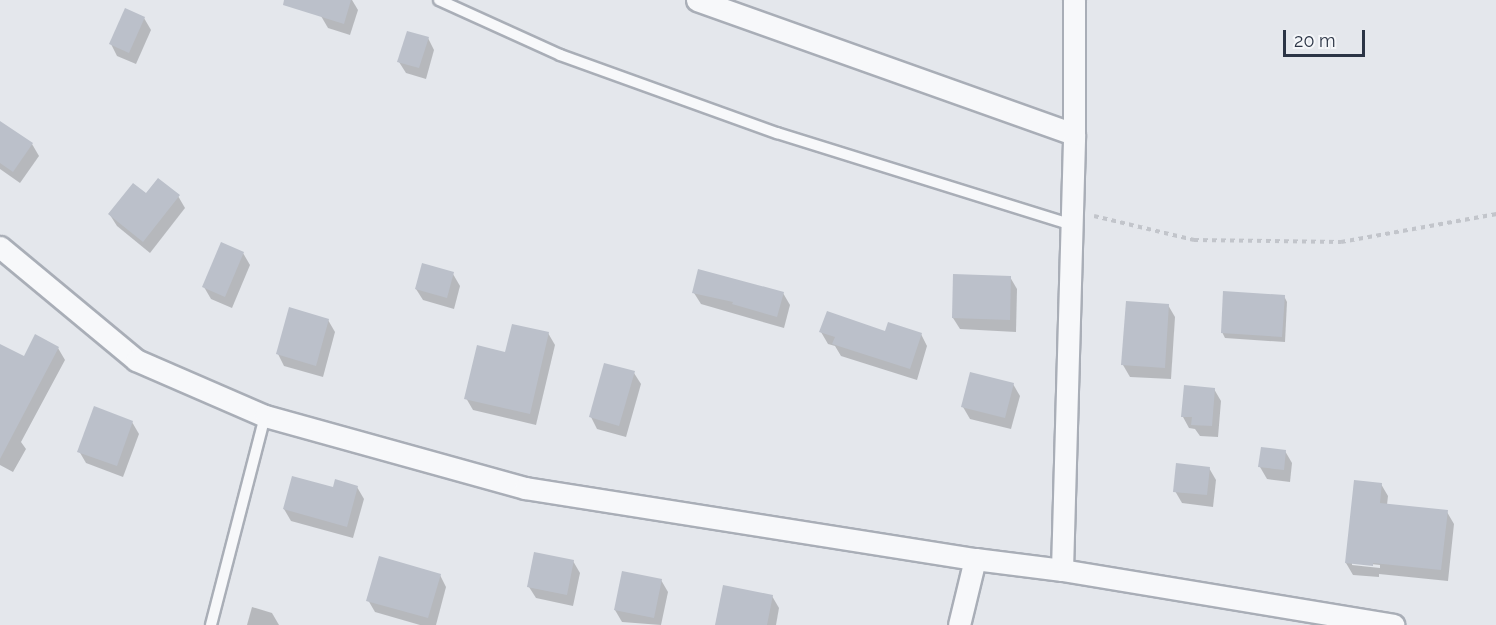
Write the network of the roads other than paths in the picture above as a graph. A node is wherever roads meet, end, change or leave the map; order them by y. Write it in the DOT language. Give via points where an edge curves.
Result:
graph roads {
  1 [pos="438,0"];
  2 [pos="697,0"];
  3 [pos="1074,0"];
  4 [pos="1074,134"];
  5 [pos="1072,218"];
  6 [pos="0,247"];
  7 [pos="265,416"];
  8 [pos="975,559"];
  9 [pos="1062,570"];
  10 [pos="211,625"];
  11 [pos="959,625"];
  12 [pos="1393,625"];
  1 -- 5 [label="lane" via="560,55 777,133"];
  2 -- 4 [label="street"];
  3 -- 4 [label="street"];
  4 -- 5 [label="street"];
  5 -- 9 [label="street"];
  6 -- 7 [label="street" via="136,360"];
  7 -- 8 [label="street" via="525,488"];
  7 -- 10 [label="lane"];
  8 -- 9 [label="street"];
  8 -- 11 [label="street"];
  9 -- 12 [label="street"];
}
